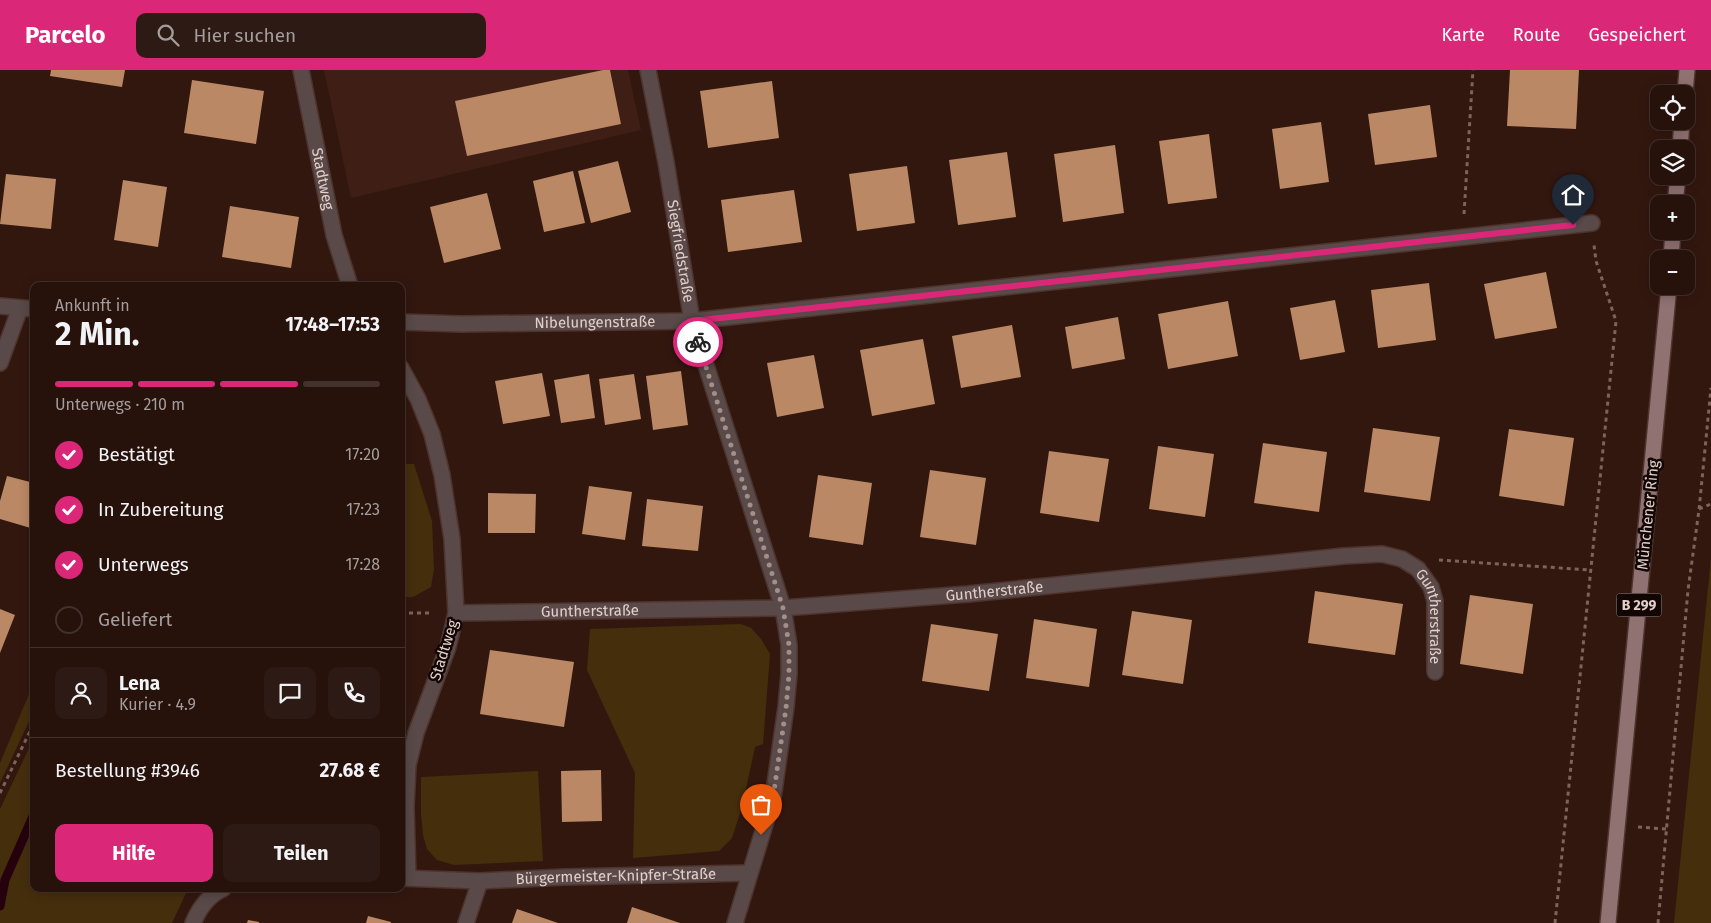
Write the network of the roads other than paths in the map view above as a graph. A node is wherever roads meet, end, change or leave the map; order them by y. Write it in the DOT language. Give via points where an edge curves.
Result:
graph roads {
  1 [pos="301,70"];
  2 [pos="648,70"];
  3 [pos="1686,70"];
  4 [pos="1685,85"];
  5 [pos="1592,223"];
  6 [pos="349,282"];
  7 [pos="1668,295"];
  8 [pos="0,306"];
  9 [pos="27,308"];
  10 [pos="692,321"];
  11 [pos="405,322"];
  12 [pos="0,363"];
  13 [pos="405,375"];
  14 [pos="783,608"];
  15 [pos="456,612"];
  16 [pos="1434,672"];
  17 [pos="750,872"];
  18 [pos="405,878"];
  19 [pos="480,881"];
  20 [pos="218,892"];
  21 [pos="193,923"];
  22 [pos="466,923"];
  23 [pos="734,923"];
  24 [pos="1608,923"];
  1 -- 6 [label="street, Stadtweg" via="334,235"];
  2 -- 10 [label="street, Siegfriedstraße"];
  3 -- 4 [label="main road"];
  5 -- 10 [label="street, Nibelungenstraße"];
  7 -- 24 [label="main road, Münchener Ring / B 299"];
  8 -- 9 [label="street"];
  9 -- 12 [label="street"];
  10 -- 11 [label="street, Nibelungenstraße"];
  10 -- 14 [label="street, Siegfriedstraße"];
  13 -- 15 [label="street, Stadtweg" via="432,434 442,475 452,539"];
  14 -- 15 [label="street, Guntherstraße"];
  14 -- 16 [label="street, Guntherstraße" via="968,594 1382,554 1402,559 1418,570 1431,587 1435,601"];
  14 -- 17 [label="street, Siegfriedstraße" via="789,645 786,708 773,798"];
  15 -- 18 [label="street, Stadtweg" via="448,648 416,732 408,765"];
  17 -- 19 [label="street, Bürgermeister-Knipfer-Straße"];
  17 -- 23 [label="street, Siegfriedstraße"];
  18 -- 19 [label="street, Bürgermeister-Knipfer-Straße"];
  19 -- 22 [label="street"];
  20 -- 21 [label="street" via="198,911"];
}
